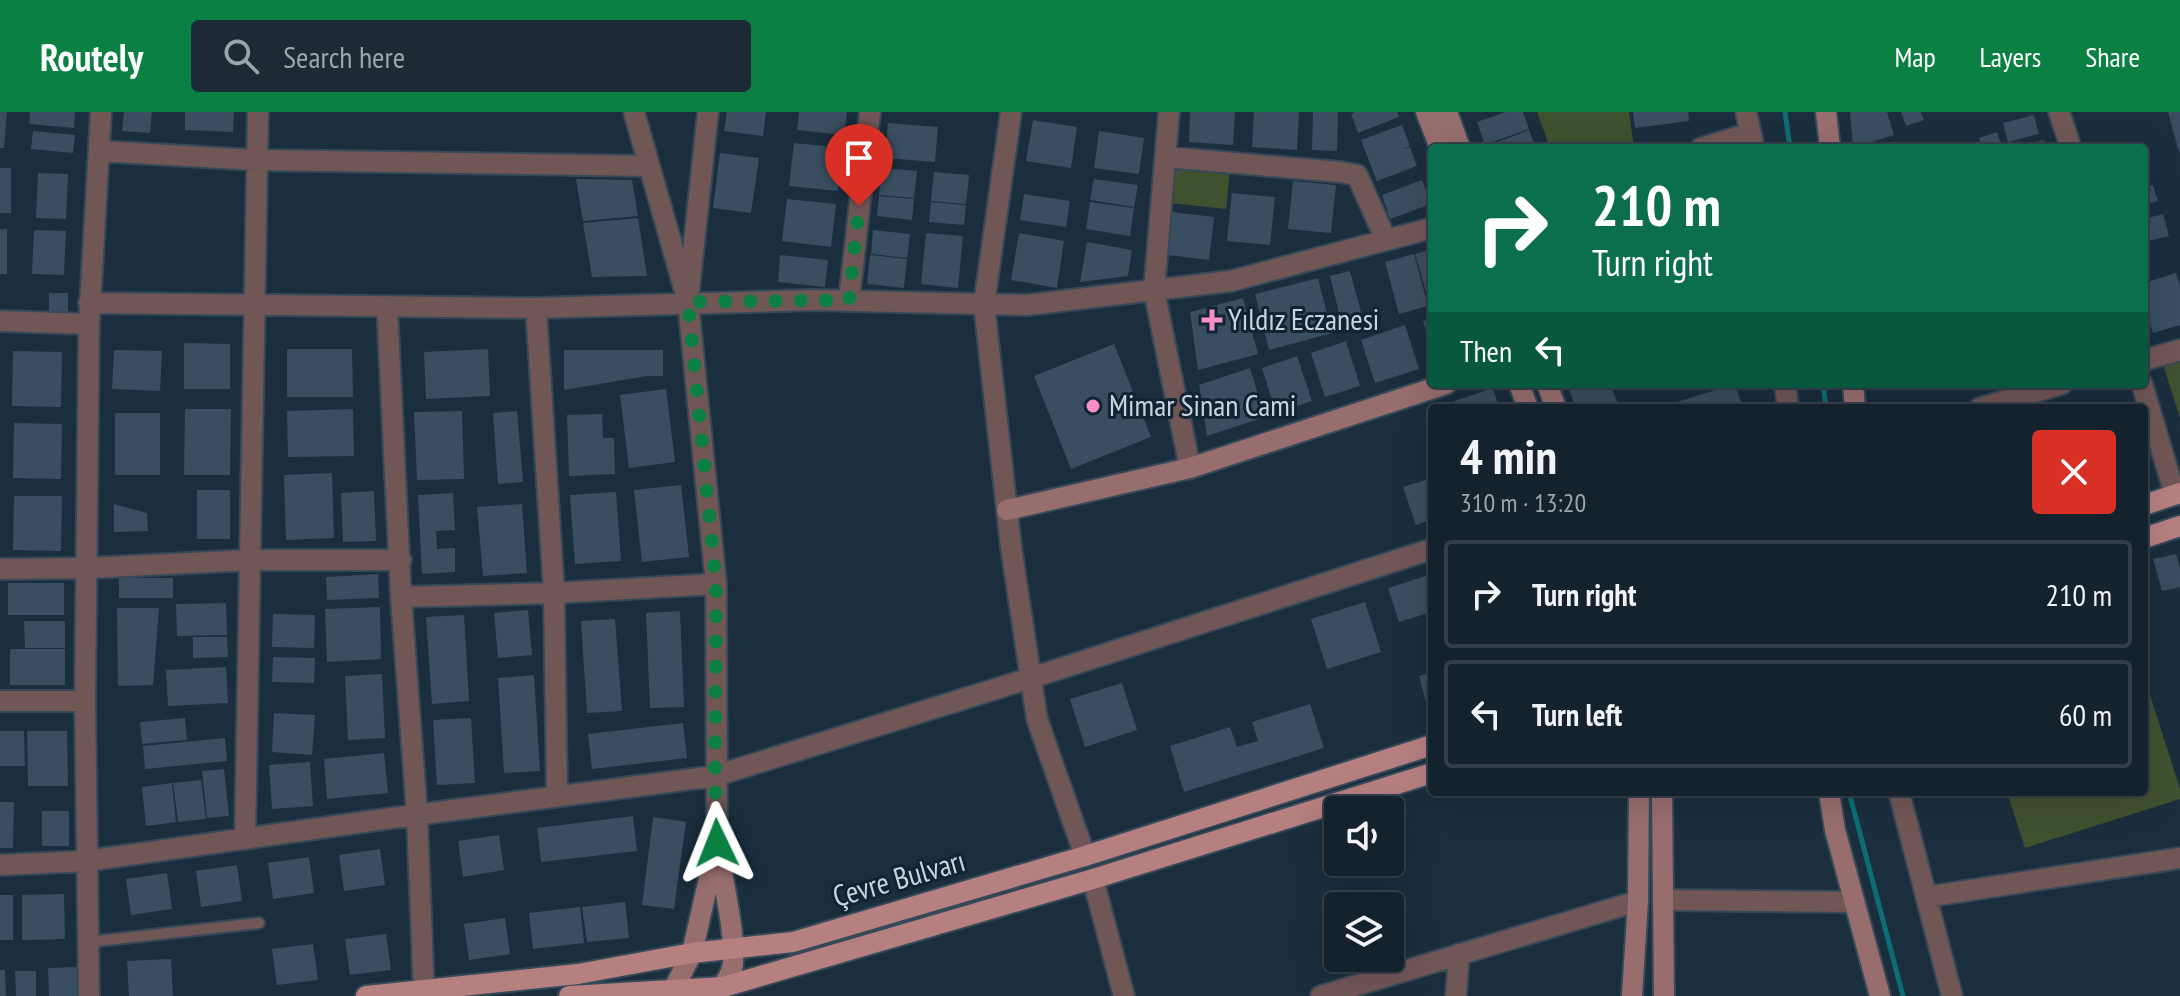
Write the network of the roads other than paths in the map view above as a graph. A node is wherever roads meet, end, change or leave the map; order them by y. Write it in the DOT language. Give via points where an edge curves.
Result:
graph roads {
  1 [pos="101,112"];
  2 [pos="258,112"];
  3 [pos="634,112"];
  4 [pos="708,112"];
  5 [pos="870,112"];
  6 [pos="1011,112"];
  7 [pos="1169,112"];
  8 [pos="1426,112"];
  9 [pos="1447,112"];
  10 [pos="1746,112"];
  11 [pos="1826,112"];
  12 [pos="2062,113"];
  13 [pos="1752,140"];
  14 [pos="1438,144"];
  15 [pos="1459,144"];
  16 [pos="1726,144"];
  17 [pos="1830,144"];
  18 [pos="2070,144"];
  19 [pos="99,151"];
  20 [pos="1165,157"];
  21 [pos="257,160"];
  22 [pos="649,166"];
  23 [pos="1428,229"];
  24 [pos="1386,240"];
  25 [pos="1154,290"];
  26 [pos="849,300"];
  27 [pos="688,302"];
  28 [pos="89,303"];
  29 [pos="984,304"];
  30 [pos="254,306"];
  31 [pos="387,306"];
  32 [pos="536,308"];
  33 [pos="0,321"];
  34 [pos="89,324"];
  35 [pos="2180,350"];
  36 [pos="2148,359"];
  37 [pos="1434,388"];
  38 [pos="2048,388"];
  39 [pos="2143,388"];
  40 [pos="1994,404"];
  41 [pos="1190,468"];
  42 [pos="2178,494"];
  43 [pos="2148,504"];
  44 [pos="1007,510"];
  45 [pos="2180,526"];
  46 [pos="2148,537"];
  47 [pos="1428,550"];
  48 [pos="251,560"];
  49 [pos="401,560"];
  50 [pos="87,568"];
  51 [pos="0,569"];
  52 [pos="716,584"];
  53 [pos="554,593"];
  54 [pos="401,597"];
  55 [pos="1031,678"];
  56 [pos="0,701"];
  57 [pos="85,701"];
  58 [pos="1428,746"];
  59 [pos="1428,774"];
  60 [pos="715,776"];
  61 [pos="557,796"];
  62 [pos="1639,796"];
  63 [pos="1662,796"];
  64 [pos="1830,796"];
  65 [pos="1900,796"];
  66 [pos="417,814"];
  67 [pos="245,839"];
  68 [pos="717,843"];
  69 [pos="1085,856"];
  70 [pos="2180,858"];
  71 [pos="86,861"];
  72 [pos="0,865"];
  73 [pos="1093,879"];
  74 [pos="1926,897"];
  75 [pos="1664,900"];
  76 [pos="1638,901"];
  77 [pos="1854,902"];
  78 [pos="259,923"];
  79 [pos="88,942"];
  80 [pos="733,949"];
  81 [pos="692,953"];
  82 [pos="1459,954"];
  83 [pos="719,991"];
  84 [pos="424,993"];
  85 [pos="672,993"];
  86 [pos="89,996"];
  87 [pos="366,996"];
  88 [pos="569,996"];
  89 [pos="1124,996"];
  90 [pos="1321,996"];
  91 [pos="1456,996"];
  92 [pos="1632,996"];
  93 [pos="1664,996"];
  94 [pos="1880,996"];
  95 [pos="1952,996"];
  1 -- 19 [label="street"];
  2 -- 21 [label="street"];
  3 -- 22 [label="street"];
  4 -- 27 [label="street"];
  5 -- 26 [label="street"];
  6 -- 29 [label="street"];
  7 -- 20 [label="street"];
  8 -- 14 [label="street"];
  9 -- 15 [label="street"];
  10 -- 13 [label="street"];
  11 -- 17 [label="street"];
  12 -- 18 [label="street"];
  13 -- 16 [label="street"];
  19 -- 21 [label="street"];
  19 -- 28 [label="street"];
  20 -- 24 [label="street" via="1357,175"];
  20 -- 25 [label="street"];
  21 -- 22 [label="street"];
  21 -- 30 [label="street"];
  22 -- 27 [label="street"];
  23 -- 24 [label="street"];
  24 -- 25 [label="street" via="1231,281"];
  25 -- 29 [label="street" via="1027,305"];
  25 -- 41 [label="street"];
  26 -- 27 [label="street"];
  26 -- 29 [label="street"];
  27 -- 32 [label="street"];
  27 -- 52 [label="street"];
  28 -- 30 [label="street"];
  28 -- 34 [label="street"];
  29 -- 44 [label="street"];
  30 -- 31 [label="street"];
  30 -- 48 [label="street"];
  31 -- 32 [label="street"];
  31 -- 49 [label="street"];
  32 -- 53 [label="street"];
  33 -- 34 [label="street"];
  34 -- 50 [label="street"];
  35 -- 36 [label="street"];
  37 -- 41 [label="street"];
  38 -- 40 [label="street"];
  39 -- 42 [label="street"];
  41 -- 44 [label="street"];
  42 -- 43 [label="main road"];
  44 -- 55 [label="street"];
  45 -- 46 [label="main road"];
  47 -- 55 [label="street"];
  48 -- 49 [label="street"];
  48 -- 50 [label="street"];
  48 -- 67 [label="street"];
  49 -- 54 [label="street"];
  50 -- 51 [label="street"];
  50 -- 57 [label="street"];
  52 -- 53 [label="street"];
  52 -- 60 [label="street"];
  53 -- 54 [label="street"];
  53 -- 61 [label="street"];
  54 -- 66 [label="street"];
  55 -- 60 [label="street"];
  55 -- 69 [label="street" via="1037,719"];
  56 -- 57 [label="street"];
  57 -- 71 [label="street"];
  58 -- 69 [label="main road, Çevre Bulvarı"];
  59 -- 73 [label="main road, Çevre Bulvarı"];
  60 -- 61 [label="street"];
  60 -- 68 [label="street"];
  61 -- 66 [label="street"];
  62 -- 76 [label="street"];
  63 -- 75 [label="street"];
  64 -- 77 [label="street"];
  65 -- 74 [label="street"];
  66 -- 67 [label="street"];
  66 -- 84 [label="street"];
  67 -- 71 [label="street"];
  68 -- 80 [label="street"];
  68 -- 81 [label="street"];
  69 -- 73 [label="street"];
  69 -- 80 [label="main road, Çevre Bulvarı" via="793,942"];
  70 -- 74 [label="street"];
  71 -- 72 [label="street"];
  71 -- 79 [label="street"];
  73 -- 83 [label="main road, Çevre Bulvarı"];
  73 -- 89 [label="street"];
  74 -- 95 [label="street"];
  75 -- 76 [label="street"];
  75 -- 77 [label="street"];
  75 -- 93 [label="street"];
  76 -- 82 [label="street"];
  76 -- 92 [label="street"];
  77 -- 94 [label="street"];
  78 -- 79 [label="lane"];
  79 -- 86 [label="street"];
  80 -- 81 [label="main road, Çevre Bulvarı"];
  80 -- 83 [label="street" via="732,968"];
  81 -- 84 [label="main road, Çevre Bulvarı"];
  81 -- 85 [label="street"];
  82 -- 90 [label="street"];
  82 -- 91 [label="street"];
  83 -- 85 [label="main road, Çevre Bulvarı"];
  84 -- 87 [label="main road, Çevre Bulvarı"];
  85 -- 88 [label="main road, Çevre Bulvarı"];
}
